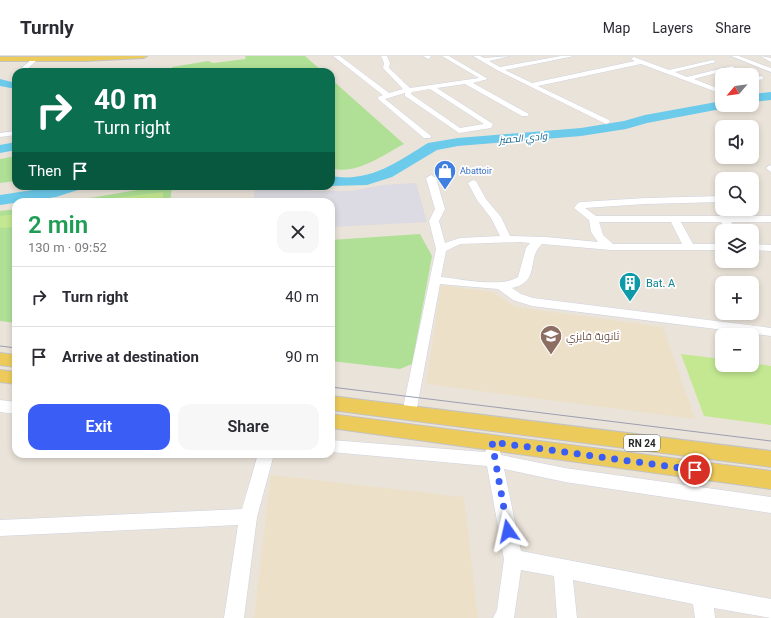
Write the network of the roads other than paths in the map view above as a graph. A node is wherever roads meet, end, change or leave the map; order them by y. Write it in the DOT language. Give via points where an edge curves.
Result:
graph roads {
  1 [pos="143,56"];
  2 [pos="336,56"];
  3 [pos="384,56"];
  4 [pos="445,56"];
  5 [pos="507,56"];
  6 [pos="571,56"];
  7 [pos="627,56"];
  8 [pos="734,56"];
  9 [pos="764,56"];
  10 [pos="479,58"];
  11 [pos="2,59"];
  12 [pos="771,59"];
  13 [pos="34,60"];
  14 [pos="641,62"];
  15 [pos="713,62"];
  16 [pos="25,68"];
  17 [pos="499,69"];
  18 [pos="771,70"];
  19 [pos="668,72"];
  20 [pos="715,72"];
  21 [pos="686,79"];
  22 [pos="467,82"];
  23 [pos="531,84"];
  24 [pos="432,87"];
  25 [pos="715,88"];
  26 [pos="409,91"];
  27 [pos="387,95"];
  28 [pos="525,114"];
  29 [pos="606,122"];
  30 [pos="12,134"];
  31 [pos="0,135"];
  32 [pos="427,136"];
  33 [pos="431,178"];
  34 [pos="473,183"];
  35 [pos="715,199"];
  36 [pos="723,218"];
  37 [pos="746,218"];
  38 [pos="594,219"];
  39 [pos="674,219"];
  40 [pos="771,219"];
  41 [pos="727,224"];
  42 [pos="507,240"];
  43 [pos="539,241"];
  44 [pos="611,247"];
  45 [pos="715,247"];
  46 [pos="690,248"];
  47 [pos="759,248"];
  48 [pos="771,248"];
  49 [pos="441,249"];
  50 [pos="435,280"];
  51 [pos="503,287"];
  52 [pos="771,332"];
  53 [pos="0,359"];
  54 [pos="12,360"];
  55 [pos="0,376"];
  56 [pos="12,378"];
  57 [pos="335,404"];
  58 [pos="0,406"];
  59 [pos="12,408"];
  60 [pos="409,413"];
  61 [pos="335,422"];
  62 [pos="513,436"];
  63 [pos="486,441"];
  64 [pos="335,446"];
  65 [pos="265,458"];
  66 [pos="771,459"];
  67 [pos="771,480"];
  68 [pos="771,505"];
  69 [pos="248,517"];
  70 [pos="0,528"];
  71 [pos="513,560"];
  72 [pos="563,568"];
  73 [pos="702,595"];
  74 [pos="771,609"];
  75 [pos="234,618"];
  76 [pos="503,618"];
  77 [pos="566,618"];
  78 [pos="705,618"];
  1 -- 13 [label="main road"];
  2 -- 27 [label="street"];
  3 -- 26 [label="street" via="386,68"];
  4 -- 22 [label="street" via="485,79"];
  5 -- 10 [label="street"];
  6 -- 17 [label="street"];
  7 -- 14 [label="street"];
  8 -- 18 [label="street"];
  9 -- 12 [label="street"];
  10 -- 17 [label="street"];
  11 -- 13 [label="main road"];
  13 -- 16 [label="street"];
  14 -- 19 [label="street"];
  14 -- 23 [label="street"];
  15 -- 19 [label="street"];
  17 -- 23 [label="street"];
  19 -- 21 [label="street"];
  20 -- 21 [label="street"];
  21 -- 25 [label="street"];
  22 -- 24 [label="street"];
  22 -- 28 [label="street"];
  23 -- 29 [label="street"];
  24 -- 26 [label="street"];
  24 -- 26 [label="street" via="489,124 488,126 459,131 407,95"];
  26 -- 27 [label="street"];
  27 -- 32 [label="street" via="380,98"];
  30 -- 31 [label="street"];
  33 -- 49 [label="street" via="440,209 434,221"];
  34 -- 42 [label="street" via="482,200 496,217"];
  35 -- 38 [label="street" via="580,205 581,211"];
  36 -- 37 [label="street"];
  36 -- 39 [label="street"];
  36 -- 41 [label="street"];
  37 -- 40 [label="street"];
  38 -- 39 [label="street"];
  38 -- 44 [label="street" via="594,227 600,238"];
  39 -- 46 [label="street"];
  42 -- 43 [label="street"];
  42 -- 49 [label="street" via="460,241"];
  43 -- 44 [label="street"];
  43 -- 51 [label="street" via="531,248 523,280"];
  44 -- 46 [label="street"];
  45 -- 46 [label="street"];
  47 -- 48 [label="street"];
  49 -- 50 [label="street"];
  50 -- 51 [label="street"];
  50 -- 60 [label="street"];
  51 -- 52 [label="street" via="516,297 532,302"];
  53 -- 54 [label="main road"];
  55 -- 56 [label="main road"];
  57 -- 60 [label="main road, RN 24"];
  58 -- 59 [label="street"];
  60 -- 63 [label="main road, RN 24"];
  61 -- 63 [label="main road, RN 24"];
  62 -- 63 [label="main road, RN 24"];
  62 -- 66 [label="main road, RN 24"];
  62 -- 67 [label="main road, RN 24"];
  63 -- 64 [label="street"];
  63 -- 68 [label="street" via="565,475"];
  63 -- 71 [label="street"];
  65 -- 69 [label="street"];
  69 -- 70 [label="street"];
  69 -- 75 [label="street"];
  71 -- 72 [label="street"];
  71 -- 76 [label="street" via="506,614"];
  72 -- 73 [label="street"];
  72 -- 77 [label="street"];
  73 -- 74 [label="street"];
  73 -- 78 [label="street"];
}
